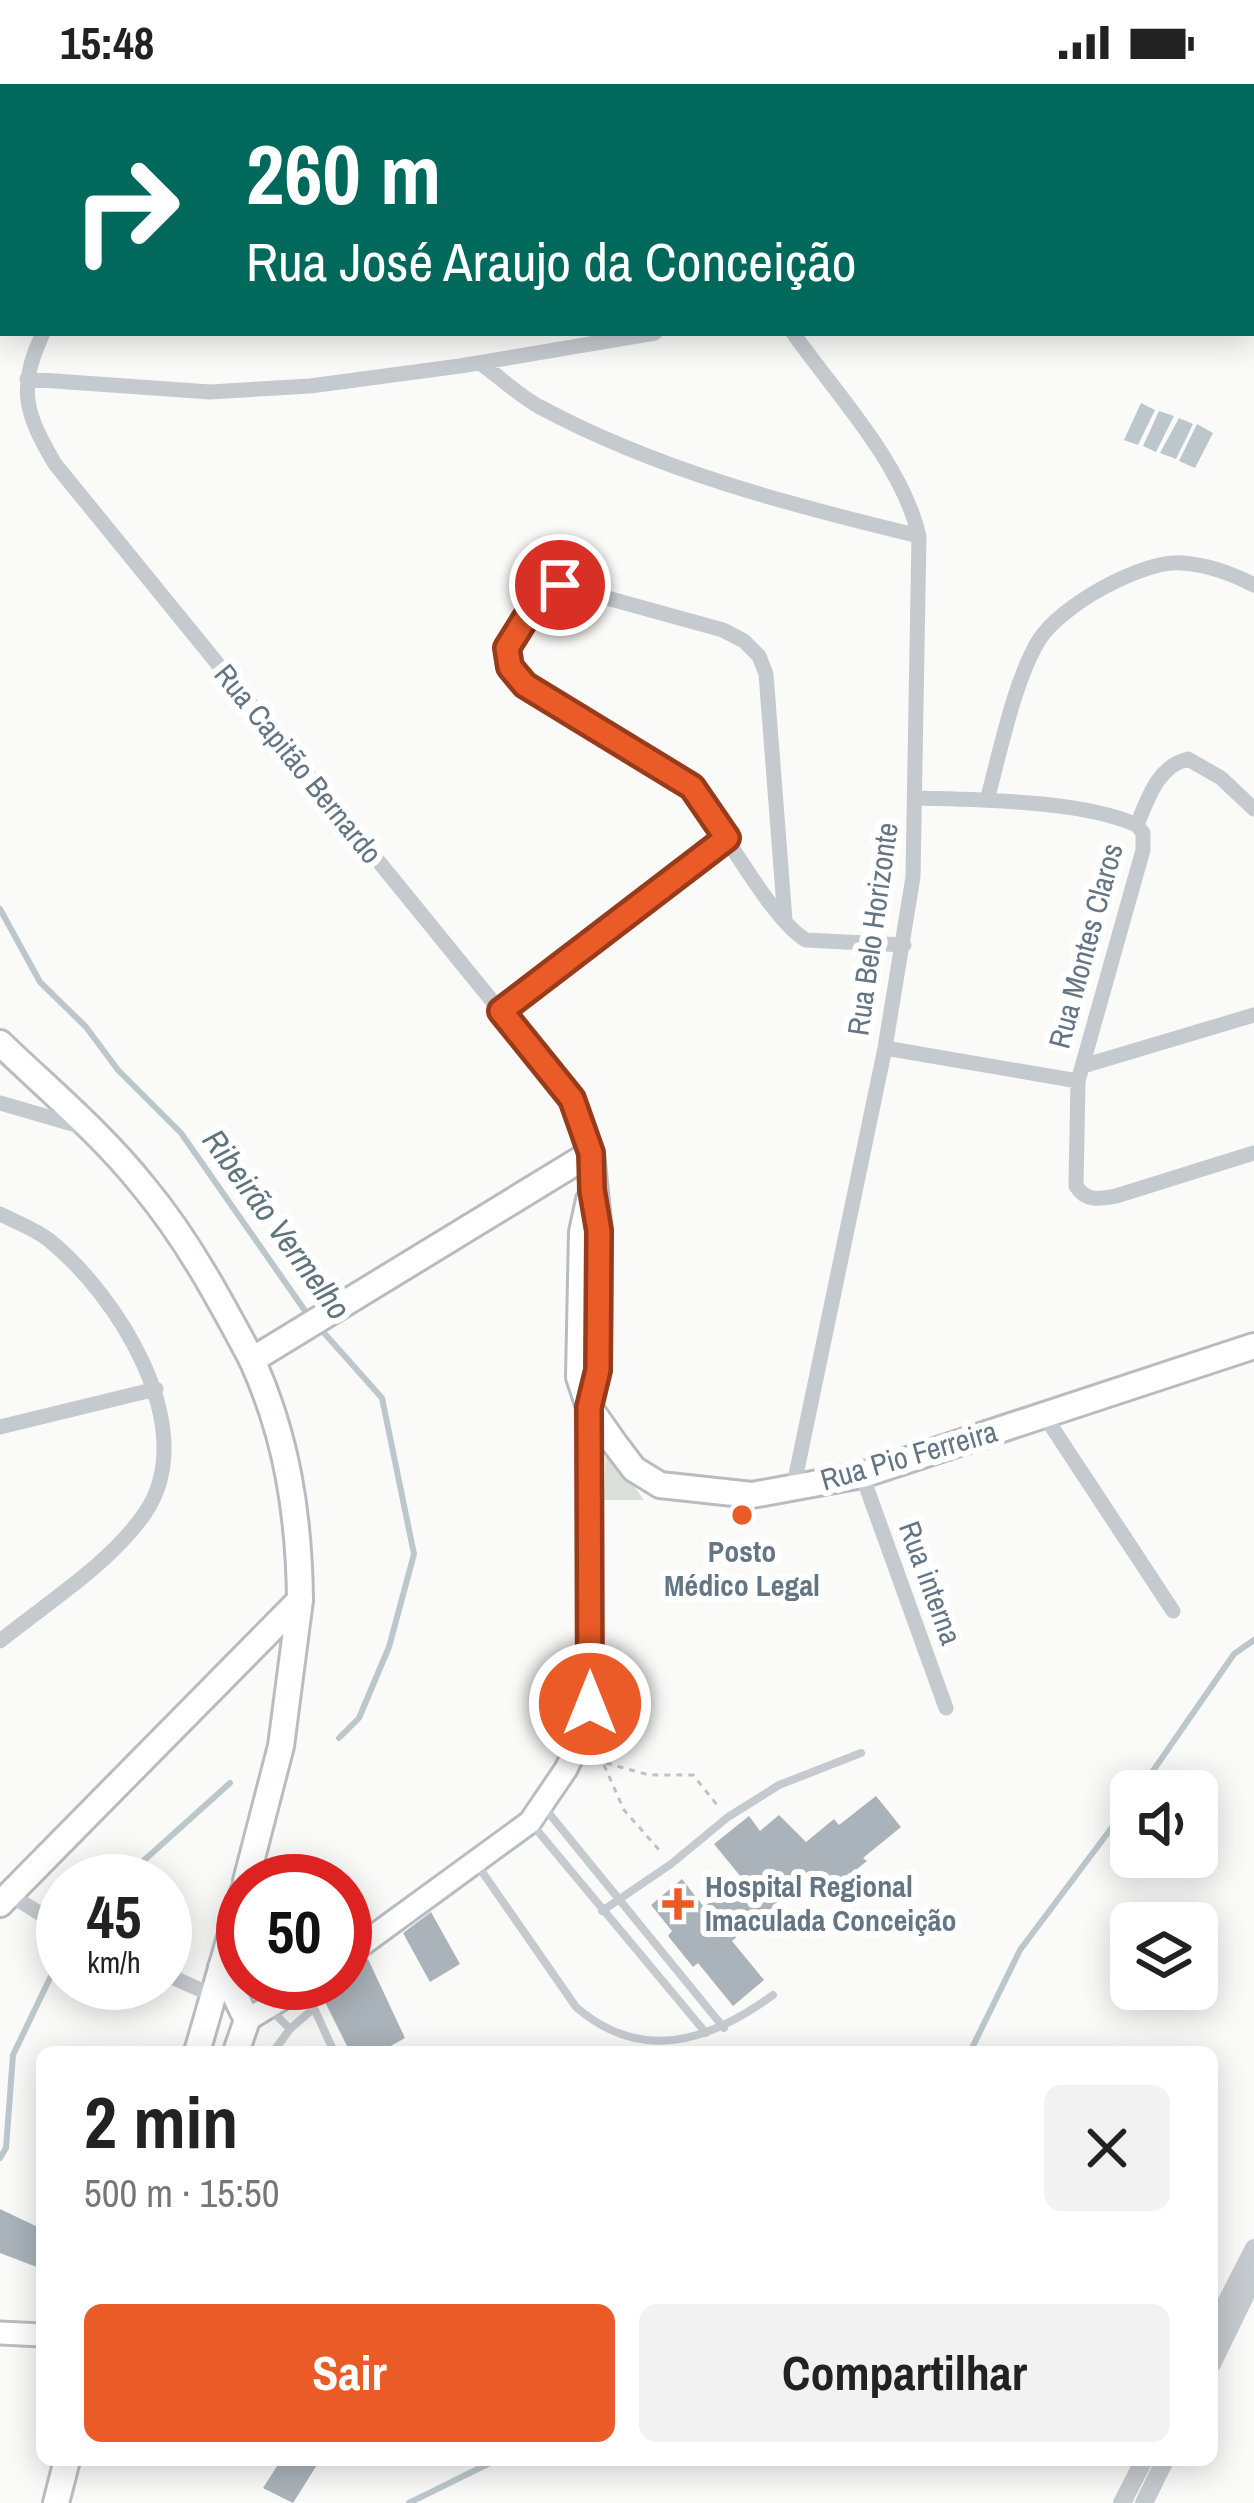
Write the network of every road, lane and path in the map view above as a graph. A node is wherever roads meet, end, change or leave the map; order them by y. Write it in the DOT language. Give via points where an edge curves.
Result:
graph roads {
  1 [pos="42,336"];
  2 [pos="638,336"];
  3 [pos="795,336"];
  4 [pos="480,363"];
  5 [pos="27,379"];
  6 [pos="919,536"];
  7 [pos="1254,585"];
  8 [pos="917,798"];
  9 [pos="987,800"];
  10 [pos="1254,809"];
  11 [pos="1137,825"];
  12 [pos="727,838"];
  13 [pos="785,920"];
  14 [pos="904,945"];
  15 [pos="501,1011"];
  16 [pos="1254,1015"];
  17 [pos="0,1043"];
  18 [pos="885,1048"];
  19 [pos="1081,1073"];
  20 [pos="0,1103"];
  21 [pos="92,1129"];
  22 [pos="591,1153"];
  23 [pos="1254,1153"];
  24 [pos="0,1214"];
  25 [pos="1254,1346"];
  26 [pos="252,1360"];
  27 [pos="156,1389"];
  28 [pos="589,1407"];
  29 [pos="1044,1415"];
  30 [pos="0,1427"];
  31 [pos="862,1475"];
  32 [pos="794,1489"];
  33 [pos="300,1600"];
  34 [pos="1173,1611"];
  35 [pos="0,1641"];
  36 [pos="946,1708"];
  37 [pos="583,1734"];
  38 [pos="861,1753"];
  39 [pos="604,1762"];
  40 [pos="536,1814"];
  41 [pos="728,1817"];
  42 [pos="253,1854"];
  43 [pos="476,1863"];
  44 [pos="671,1864"];
  45 [pos="5,1899"];
  46 [pos="618,1901"];
  47 [pos="602,1911"];
  48 [pos="36,1914"];
  49 [pos="372,1938"];
  50 [pos="216,1983"];
  51 [pos="192,1986"];
  52 [pos="212,1995"];
  53 [pos="773,1996"];
  54 [pos="255,2010"];
  55 [pos="264,2010"];
  56 [pos="258,2014"];
  57 [pos="724,2028"];
  58 [pos="290,2029"];
  59 [pos="707,2034"];
  60 [pos="200,2046"];
  61 [pos="239,2046"];
  62 [pos="278,2046"];
  63 [pos="331,2046"];
  64 [pos="1254,2248"];
  65 [pos="1254,2278"];
  66 [pos="1218,2318"];
  67 [pos="0,2333"];
  68 [pos="36,2335"];
  69 [pos="1218,2352"];
  70 [pos="65,2466"];
  71 [pos="1141,2466"];
  72 [pos="1162,2466"];
  73 [pos="56,2503"];
  74 [pos="1122,2503"];
  75 [pos="1144,2503"];
  1 -- 5 [label="street"];
  2 -- 4 [label="street"];
  3 -- 6 [label="street, Rua Belo Horizonte" via="896,472"];
  4 -- 5 [label="street" via="210,392"];
  4 -- 6 [label="street" via="536,406 621,444 789,505"];
  5 -- 15 [label="street, Rua Capitão Bernardo" via="26,404 55,464"];
  6 -- 8 [label="street, Rua Belo Horizonte"];
  7 -- 9 [label="street" via="1180,562 1137,572 1075,604 1040,638"];
  8 -- 9 [label="street"];
  8 -- 14 [label="street, Rua Belo Horizonte"];
  9 -- 11 [label="street"];
  10 -- 11 [label="street" via="1188,758 1152,788"];
  11 -- 19 [label="street, Rua Montes Claros" via="1143,850"];
  12 -- 13 [label="street"];
  12 -- 13 [label="street" via="692,787 525,685 510,667 507,648 542,592 560,585 723,630 759,656"];
  12 -- 15 [label="street"];
  13 -- 14 [label="street" via="806,940"];
  14 -- 18 [label="street, Rua Belo Horizonte"];
  15 -- 22 [label="street, Rua Capitão Bernardo" via="572,1099"];
  16 -- 19 [label="street"];
  17 -- 21 [label="main road"];
  18 -- 19 [label="street"];
  18 -- 32 [label="street, Rua Belo Horizonte"];
  19 -- 23 [label="street, Rua Montes Claros" via="1075,1174 1082,1194 1116,1196"];
  20 -- 21 [label="street"];
  21 -- 26 [label="main road" via="206,1274"];
  22 -- 26 [label="main road"];
  22 -- 28 [label="main road, Rua Capitão Bernardo" via="598,1370"];
  24 -- 27 [label="street" via="47,1238 88,1281"];
  25 -- 29 [label="main road, Rua Pio Ferreira"];
  26 -- 33 [label="main road" via="284,1444"];
  27 -- 30 [label="street"];
  27 -- 35 [label="street" via="164,1437 147,1511"];
  28 -- 32 [label="main road, Rua Pio Ferreira" via="634,1469 660,1485 752,1495"];
  28 -- 37 [label="main road, Rua Capitão Bernardo" via="590,1704"];
  29 -- 31 [label="main road, Rua Pio Ferreira"];
  29 -- 34 [label="street"];
  31 -- 32 [label="main road, Rua Pio Ferreira"];
  31 -- 36 [label="street, Rua interna"];
  33 -- 42 [label="main road" via="281,1746"];
  33 -- 45 [label="main road"];
  37 -- 39 [label="path"];
  37 -- 40 [label="main road, Rua Capitão Bernardo"];
  38 -- 41 [label="lane" via="779,1785"];
  39 -- 41 [label="path" via="649,1775 693,1775"];
  39 -- 44 [label="path" via="624,1810"];
  40 -- 43 [label="main road, Rua Capitão Bernardo"];
  40 -- 46 [label="lane"];
  40 -- 47 [label="lane"];
  41 -- 44 [label="lane"];
  43 -- 49 [label="main road, Rua Capitão Bernardo"];
  43 -- 59 [label="lane" via="558,1985 595,2024 656,2042"];
  44 -- 46 [label="lane"];
  45 -- 48 [label="street"];
  46 -- 47 [label="lane"];
  46 -- 57 [label="lane"];
  47 -- 59 [label="lane"];
  50 -- 52 [label="main road"];
  51 -- 52 [label="street"];
  52 -- 60 [label="main road"];
  53 -- 57 [label="lane"];
  54 -- 56 [label="main road"];
  55 -- 56 [label="main road"];
  56 -- 58 [label="lane"];
  56 -- 61 [label="main road"];
  57 -- 59 [label="lane"];
  58 -- 62 [label="lane"];
  58 -- 63 [label="lane" via="314,2008"];
  64 -- 66 [label="street"];
  65 -- 69 [label="street"];
  67 -- 68 [label="main road"];
  70 -- 73 [label="main road"];
  71 -- 74 [label="street"];
  72 -- 75 [label="street"];
}
